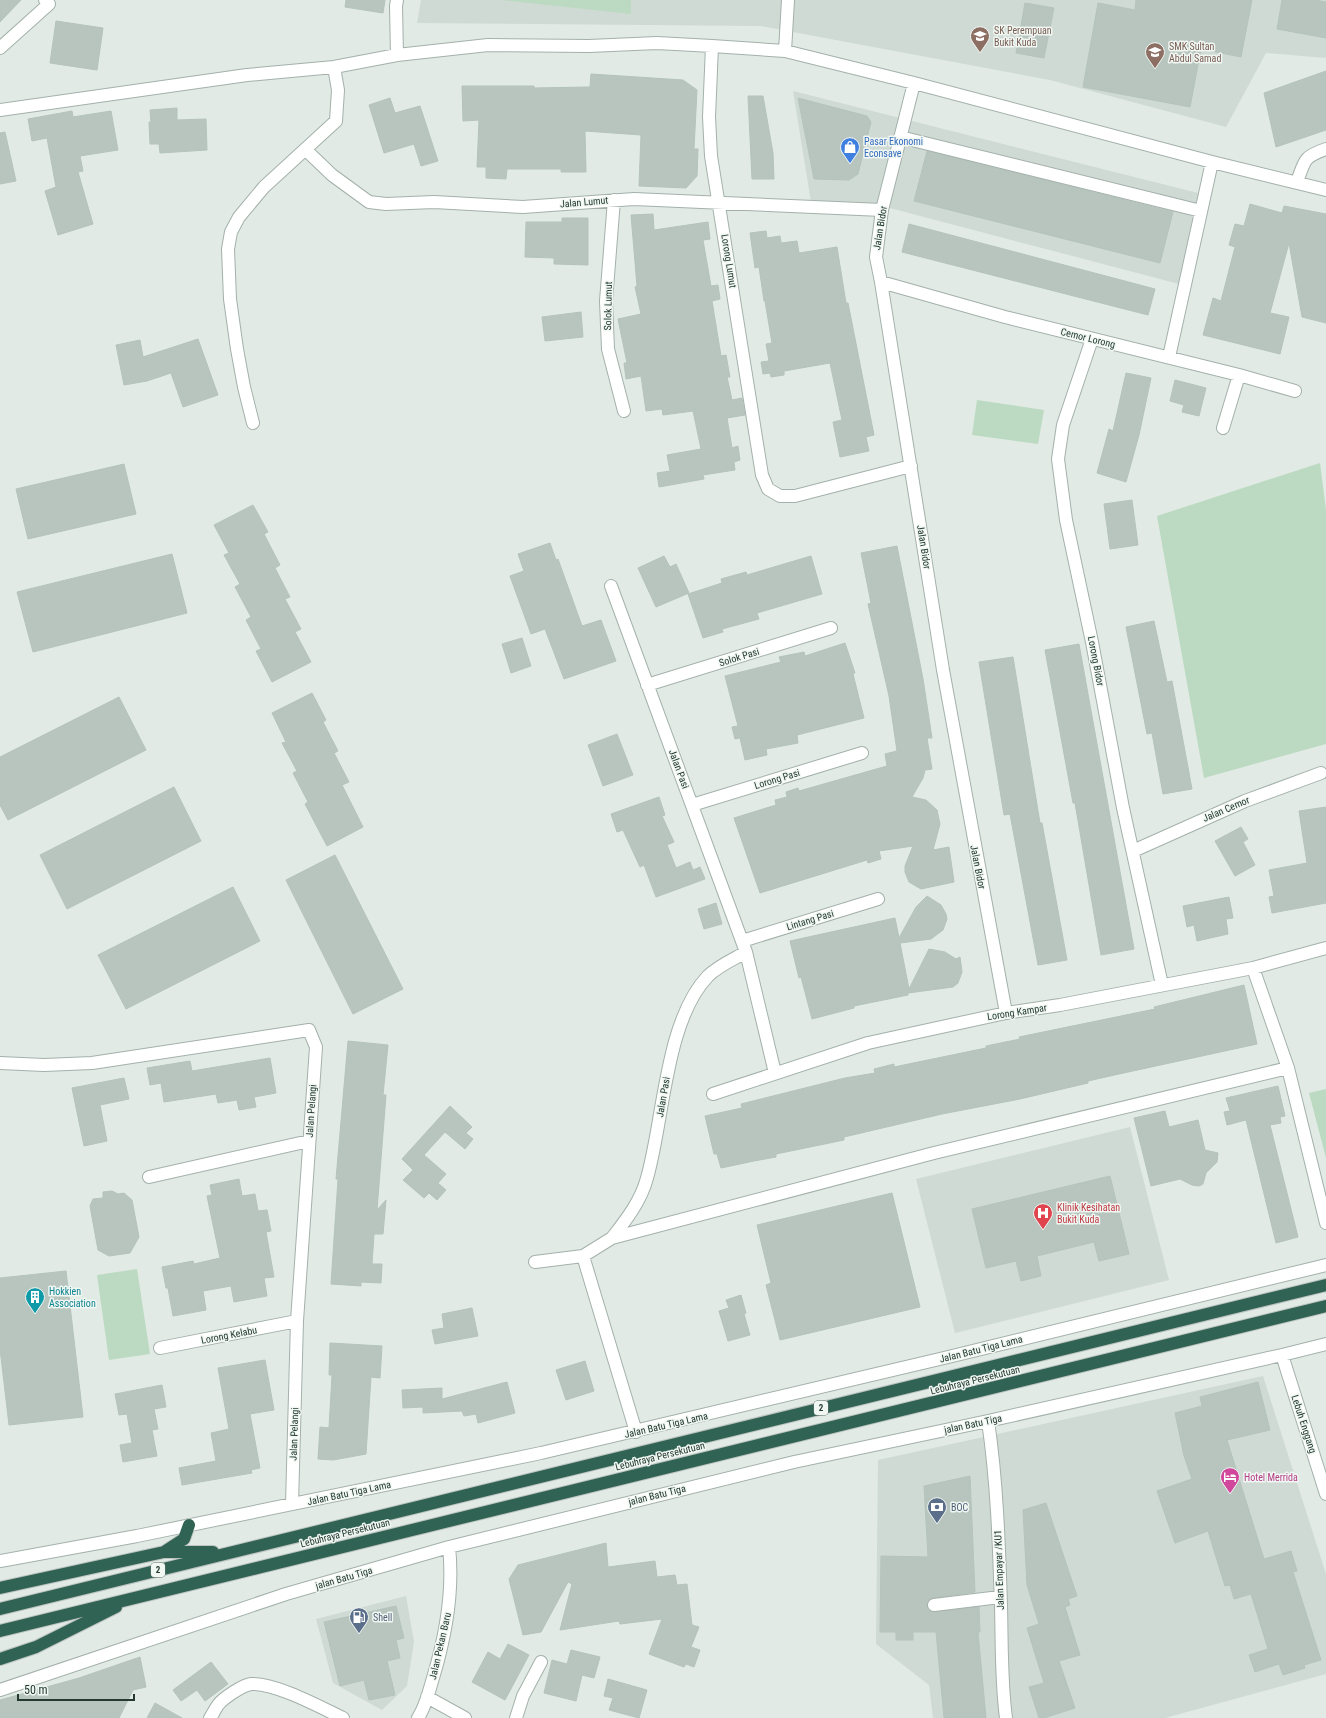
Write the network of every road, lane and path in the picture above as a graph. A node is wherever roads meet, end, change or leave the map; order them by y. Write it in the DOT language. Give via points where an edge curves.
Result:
graph roads {
  1 [pos="45,0"];
  2 [pos="397,0"];
  3 [pos="788,0"];
  4 [pos="712,46"];
  5 [pos="0,48"];
  6 [pos="784,51"];
  7 [pos="397,55"];
  8 [pos="334,67"];
  9 [pos="914,83"];
  10 [pos="0,110"];
  11 [pos="900,137"];
  12 [pos="1326,149"];
  13 [pos="306,150"];
  14 [pos="1212,162"];
  15 [pos="1297,182"];
  16 [pos="1326,190"];
  17 [pos="614,200"];
  18 [pos="720,203"];
  19 [pos="882,210"];
  20 [pos="1201,212"];
  21 [pos="882,282"];
  22 [pos="1092,339"];
  23 [pos="1169,358"];
  24 [pos="1239,375"];
  25 [pos="1295,391"];
  26 [pos="624,411"];
  27 [pos="253,423"];
  28 [pos="1223,428"];
  29 [pos="911,466"];
  30 [pos="611,586"];
  31 [pos="831,628"];
  32 [pos="647,685"];
  33 [pos="862,753"];
  34 [pos="1320,773"];
  35 [pos="692,805"];
  36 [pos="1133,851"];
  37 [pos="878,899"];
  38 [pos="744,946"];
  39 [pos="1326,948"];
  40 [pos="1253,968"];
  41 [pos="1162,985"];
  42 [pos="1006,1013"];
  43 [pos="0,1062"];
  44 [pos="1288,1068"];
  45 [pos="775,1073"];
  46 [pos="713,1094"];
  47 [pos="309,1141"];
  48 [pos="149,1176"];
  49 [pos="1326,1223"];
  50 [pos="612,1238"];
  51 [pos="583,1256"];
  52 [pos="535,1262"];
  53 [pos="1326,1265"];
  54 [pos="1326,1285"];
  55 [pos="1326,1306"];
  56 [pos="298,1321"];
  57 [pos="1326,1344"];
  58 [pos="160,1348"];
  59 [pos="1282,1355"];
  60 [pos="988,1421"];
  61 [pos="636,1432"];
  62 [pos="1326,1494"];
  63 [pos="292,1504"];
  64 [pos="189,1525"];
  65 [pos="449,1547"];
  66 [pos="164,1552"];
  67 [pos="232,1552"];
  68 [pos="0,1562"];
  69 [pos="0,1588"];
  70 [pos="1000,1596"];
  71 [pos="136,1597"];
  72 [pos="934,1605"];
  73 [pos="0,1609"];
  74 [pos="0,1631"];
  75 [pos="0,1659"];
  76 [pos="541,1662"];
  77 [pos="0,1690"];
  78 [pos="428,1697"];
  79 [pos="210,1718"];
  80 [pos="343,1718"];
  81 [pos="418,1718"];
  82 [pos="464,1718"];
  83 [pos="516,1718"];
  84 [pos="1006,1718"];
  1 -- 5 [label="street" via="50,4"];
  2 -- 7 [label="street"];
  3 -- 6 [label="street"];
  4 -- 6 [label="street"];
  4 -- 7 [label="street" via="657,43 589,46 488,45"];
  4 -- 18 [label="street, Lorong Lumut" via="709,117 711,156"];
  6 -- 9 [label="street"];
  7 -- 8 [label="street"];
  8 -- 10 [label="street" via="247,75"];
  8 -- 13 [label="street" via="338,90 336,121"];
  9 -- 11 [label="street, Jalan Bidor"];
  9 -- 14 [label="street"];
  11 -- 19 [label="street, Jalan Bidor"];
  11 -- 20 [label="street"];
  12 -- 15 [label="street" via="1309,155"];
  13 -- 17 [label="street, Jalan Lumut" via="332,175 369,202 434,202 523,207"];
  13 -- 27 [label="street" via="264,187 239,217 231,232 228,249 230,299 241,372"];
  14 -- 15 [label="street"];
  14 -- 20 [label="street"];
  15 -- 16 [label="street"];
  17 -- 18 [label="street, Jalan Lumut"];
  17 -- 26 [label="street, Solok Lumut" via="606,301 608,349"];
  18 -- 19 [label="street, Jalan Lumut"];
  18 -- 29 [label="street, Lorong Lumut" via="762,475 768,490 780,496 795,496"];
  19 -- 21 [label="street, Jalan Bidor" via="876,256"];
  20 -- 23 [label="street"];
  21 -- 22 [label="street, Cemor Lorong"];
  21 -- 29 [label="street, Jalan Bidor"];
  22 -- 23 [label="street, Cemor Lorong"];
  22 -- 36 [label="street, Lorong Bidor" via="1063,425 1058,459 1066,520"];
  23 -- 24 [label="street, Cemor Lorong"];
  24 -- 25 [label="street, Cemor Lorong"];
  24 -- 28 [label="street"];
  29 -- 42 [label="street, Jalan Bidor" via="943,670"];
  30 -- 32 [label="street, Jalan Pasi"];
  31 -- 32 [label="street, Solok Pasi"];
  32 -- 35 [label="street, Jalan Pasi"];
  33 -- 35 [label="street, Lorong Pasi"];
  34 -- 36 [label="street, Jalan Cemor" via="1245,801"];
  35 -- 38 [label="street, Jalan Pasi"];
  36 -- 41 [label="street, Lorong Bidor"];
  37 -- 38 [label="street, Lintang Pasi"];
  38 -- 45 [label="street, Jalan Pasi"];
  38 -- 50 [label="street, Jalan Pasi" via="708,976 681,1022 670,1059 647,1179 633,1211"];
  39 -- 40 [label="street, Lorong Kampar"];
  40 -- 41 [label="street, Lorong Kampar"];
  40 -- 44 [label="street"];
  41 -- 42 [label="street, Lorong Kampar"];
  42 -- 45 [label="street, Lorong Kampar" via="868,1043"];
  43 -- 47 [label="street, Jalan Pelangi" via="44,1065 92,1063 309,1030 316,1047"];
  44 -- 49 [label="street"];
  44 -- 50 [label="street" via="934,1153"];
  45 -- 46 [label="street, Lorong Kampar"];
  47 -- 48 [label="street"];
  47 -- 56 [label="street, Jalan Pelangi"];
  50 -- 51 [label="street"];
  51 -- 52 [label="street"];
  51 -- 61 [label="street"];
  53 -- 61 [label="street, Jalan Batu Tiga Lama"];
  54 -- 67 [label="highway, Lebuhraya Persekutuan / 2"];
  55 -- 71 [label="highway, Lebuhraya Persekutuan / 2"];
  56 -- 58 [label="street, Lorong Kelabu"];
  56 -- 63 [label="street, Jalan Pelangi"];
  57 -- 59 [label="street, jalan Batu Tiga"];
  59 -- 60 [label="street, jalan Batu Tiga"];
  59 -- 62 [label="street, Lebuh Enggang"];
  60 -- 65 [label="street, jalan Batu Tiga" via="794,1462"];
  60 -- 70 [label="street, Jalan Empayar /KU1" via="993,1459"];
  61 -- 63 [label="street, Jalan Batu Tiga Lama"];
  63 -- 64 [label="street, Jalan Batu Tiga Lama"];
  64 -- 66 [label="highway" via="184,1539"];
  64 -- 68 [label="street, Jalan Batu Tiga Lama"];
  65 -- 77 [label="street, jalan Batu Tiga" via="286,1594"];
  65 -- 78 [label="street, Jalan Pekan Baru" via="451,1564 448,1619"];
  66 -- 67 [label="highway"];
  66 -- 69 [label="highway"];
  67 -- 73 [label="highway, Lebuhraya Persekutuan / 2"];
  70 -- 72 [label="street"];
  70 -- 84 [label="street, Jalan Empayar /KU1"];
  71 -- 74 [label="highway, Lebuhraya Persekutuan / 2"];
  71 -- 75 [label="highway" via="36,1647"];
  76 -- 83 [label="street" via="523,1696"];
  78 -- 81 [label="street, Jalan Pekan Baru"];
  78 -- 82 [label="street"];
  79 -- 80 [label="street" via="218,1704 250,1684 302,1699"];
}
